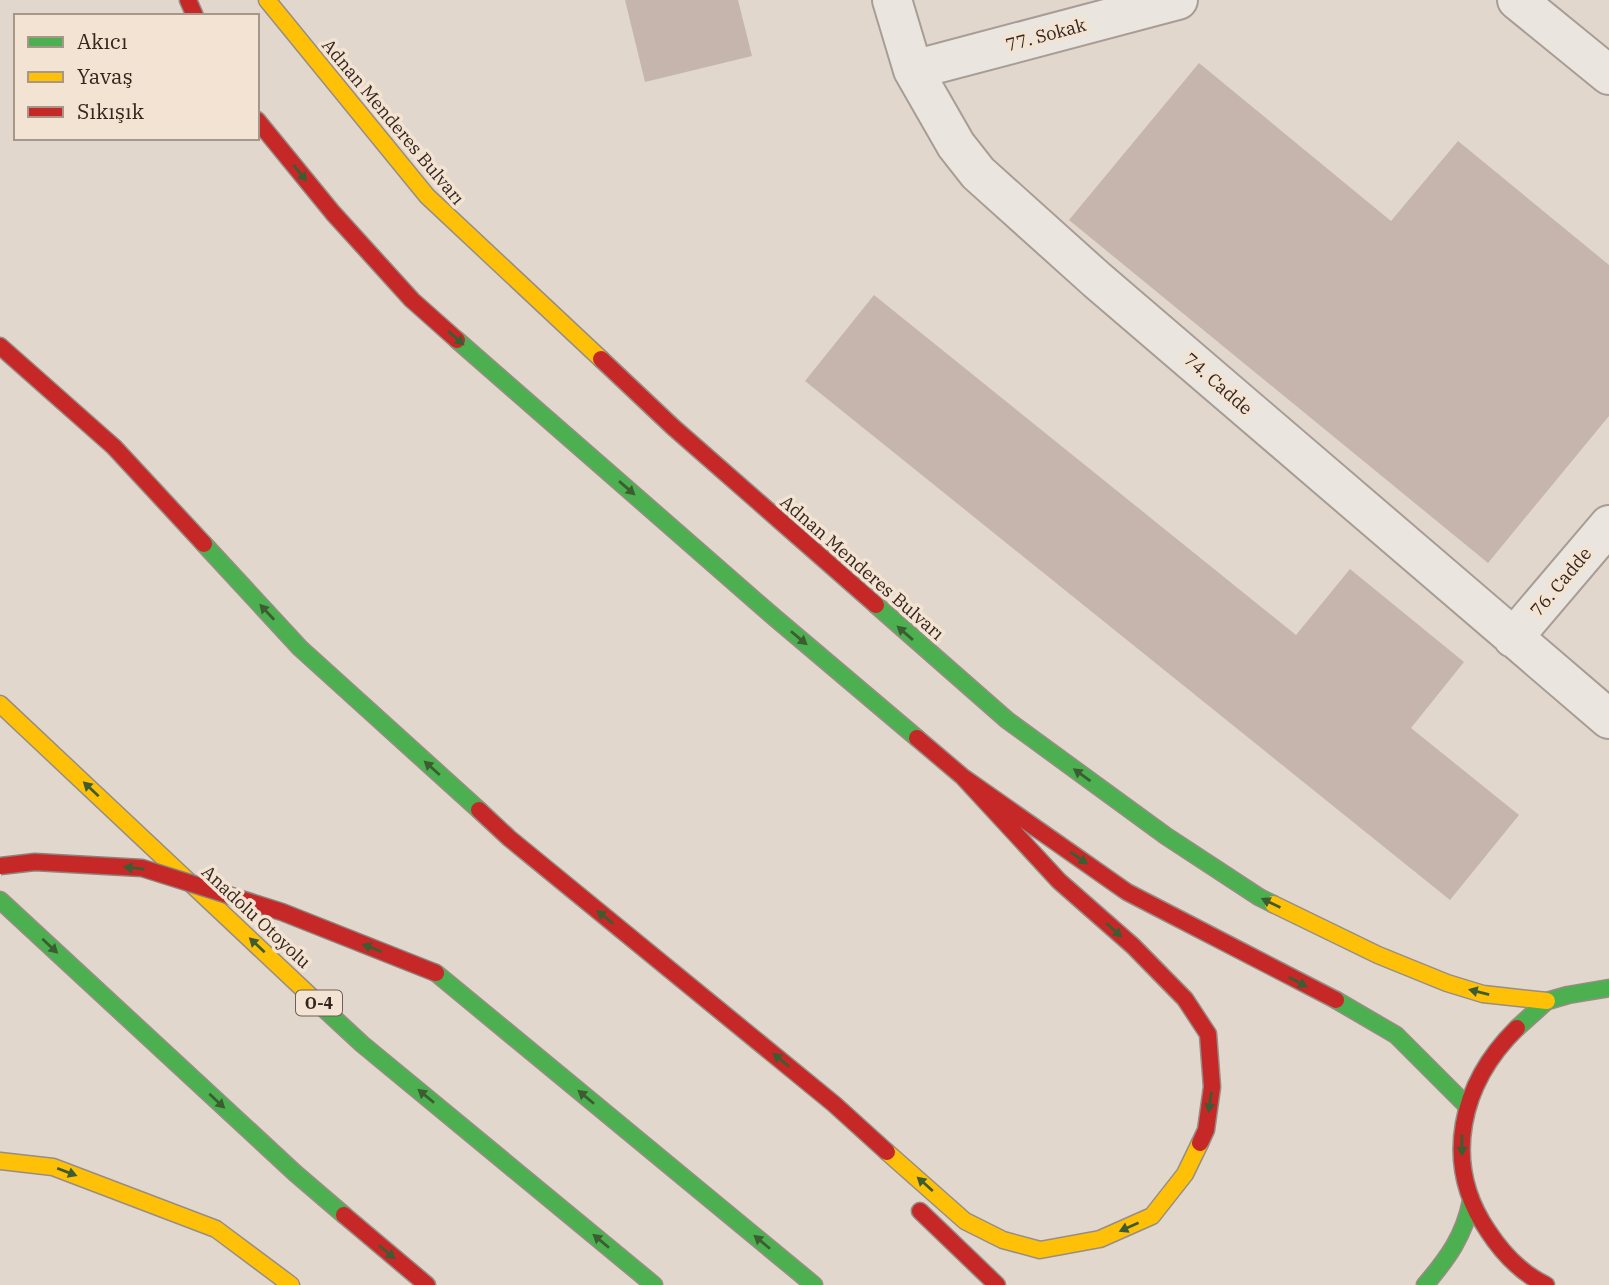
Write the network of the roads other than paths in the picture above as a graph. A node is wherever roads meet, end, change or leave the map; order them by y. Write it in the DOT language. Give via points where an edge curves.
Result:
graph roads {
  1 [pos="267,0"];
  2 [pos="892,0"];
  3 [pos="1178,0"];
  4 [pos="1517,0"];
  5 [pos="913,69"];
  6 [pos="1609,75"];
  7 [pos="259,122"];
  8 [pos="0,345"];
  9 [pos="1609,525"];
  10 [pos="1513,638"];
  11 [pos="0,704"];
  12 [pos="1609,719"];
  13 [pos="962,777"];
  14 [pos="0,866"];
  15 [pos="0,900"];
  16 [pos="1609,988"];
  17 [pos="1547,1001"];
  18 [pos="834,1104"];
  19 [pos="1467,1106"];
  20 [pos="0,1161"];
  21 [pos="874,1164"];
  22 [pos="910,1201"];
  23 [pos="1471,1201"];
  24 [pos="291,1285"];
  25 [pos="427,1285"];
  26 [pos="654,1285"];
  27 [pos="814,1285"];
  28 [pos="997,1285"];
  29 [pos="1425,1285"];
  30 [pos="1546,1285"];
  17 -- 1 [label="main road, Adnan Menderes Bulvarı, one-way" via="1483,994 1447,983 1259,897 1166,836 1007,720 673,426 427,196"];
  2 -- 5 [label="street, 74. Cadde"];
  3 -- 5 [label="street, 77. Sokak"];
  4 -- 6 [label="street"];
  5 -- 10 [label="street, 74. Cadde" via="956,145 978,173"];
  7 -- 13 [label="main road, one-way" via="412,300"];
  18 -- 8 [label="main road, one-way" via="499,829 300,648 114,447"];
  9 -- 10 [label="street, 76. Cadde"];
  10 -- 12 [label="street, 74. Cadde"];
  26 -- 11 [label="main road, Anadolu Otoyolu / O-4, one-way" via="362,1044"];
  13 -- 18 [label="main road, one-way" via="1059,881 1185,999 1208,1034 1212,1087 1206,1130 1185,1174 1152,1216 1100,1239 1040,1250 1003,1240 965,1221"];
  13 -- 19 [label="main road, one-way" via="1127,892 1396,1035"];
  27 -- 14 [label="main road, one-way, bridge" via="436,973 282,912 142,868 35,862"];
  15 -- 25 [label="main road, one-way" via="295,1173"];
  16 -- 17 [label="main road"];
  17 -- 19 [label="main road" via="1490,1055"];
  18 -- 21 [label="main road"];
  19 -- 23 [label="main road, one-way" via="1461,1156"];
  20 -- 24 [label="main road, one-way" via="53,1167 216,1229"];
  22 -- 28 [label="main road"];
  23 -- 29 [label="main road" via="1467,1226 1455,1248"];
  23 -- 30 [label="main road" via="1487,1233 1511,1261"];
}
